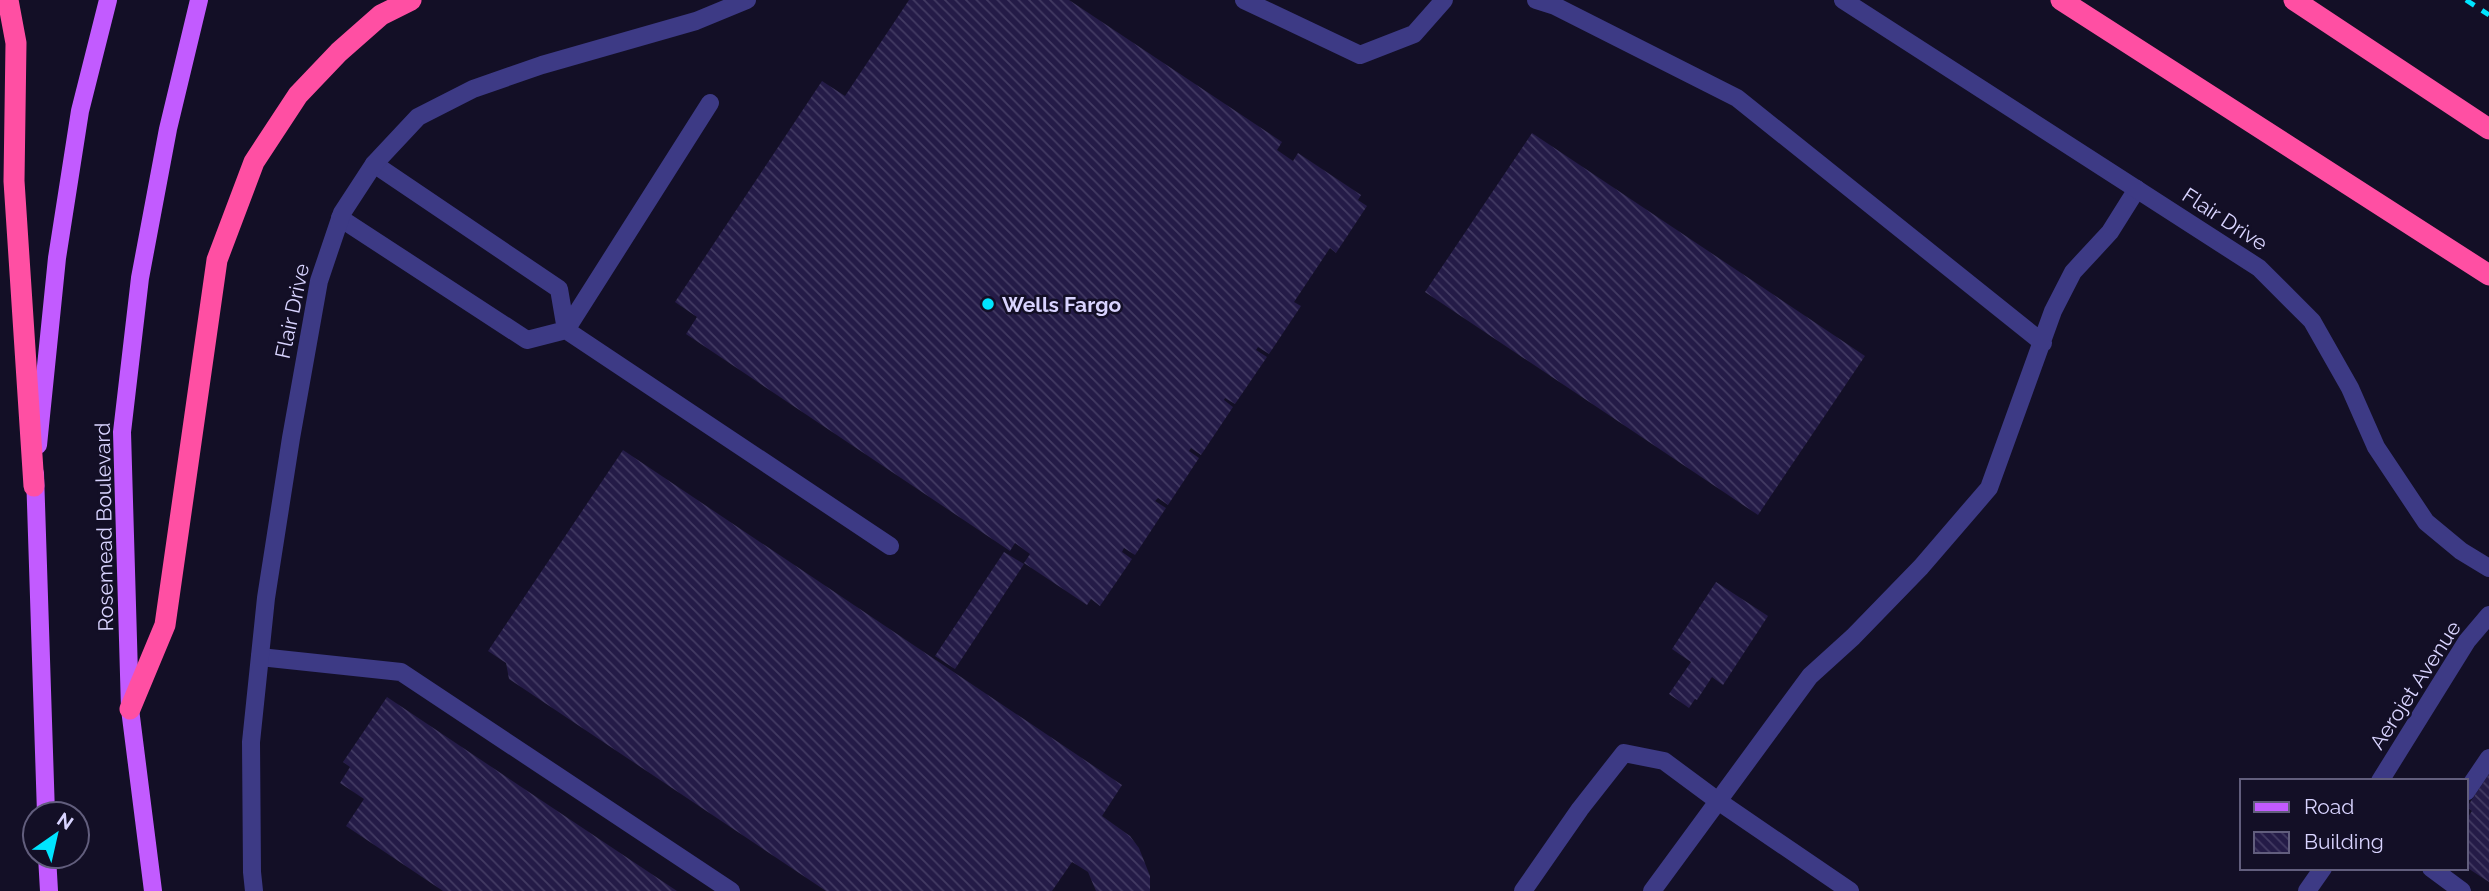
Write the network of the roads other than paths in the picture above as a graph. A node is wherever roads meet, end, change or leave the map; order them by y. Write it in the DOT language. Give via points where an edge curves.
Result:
graph roads {
  1 [pos="8,0"];
  2 [pos="108,0"];
  3 [pos="199,0"];
  4 [pos="411,0"];
  5 [pos="747,0"];
  6 [pos="1244,0"];
  7 [pos="1444,0"];
  8 [pos="1536,0"];
  9 [pos="1843,0"];
  10 [pos="2061,0"];
  11 [pos="2294,0"];
  12 [pos="710,103"];
  13 [pos="2489,129"];
  14 [pos="374,164"];
  15 [pos="2137,189"];
  16 [pos="340,218"];
  17 [pos="2447,250"];
  18 [pos="2489,275"];
  19 [pos="2489,285"];
  20 [pos="566,330"];
  21 [pos="2043,343"];
  22 [pos="34,486"];
  23 [pos="890,545"];
  24 [pos="2489,568"];
  25 [pos="2489,615"];
  26 [pos="260,657"];
  27 [pos="130,709"];
  28 [pos="2489,758"];
  29 [pos="2381,779"];
  30 [pos="2468,789"];
  31 [pos="45,800"];
  32 [pos="1718,802"];
  33 [pos="48,870"];
  34 [pos="2322,870"];
  35 [pos="2434,870"];
  36 [pos="49,891"];
  37 [pos="153,891"];
  38 [pos="254,891"];
  39 [pos="731,891"];
  40 [pos="1523,891"];
  41 [pos="1652,891"];
  42 [pos="1850,891"];
  43 [pos="2307,891"];
  44 [pos="2462,891"];
  1 -- 22 [label="highway" via="16,43 14,181"];
  2 -- 22 [label="main road" via="80,111 57,258"];
  3 -- 27 [label="main road, Rosemead Boulevard" via="167,129 140,278 122,432"];
  4 -- 27 [label="highway" via="381,15 298,94 254,162 216,260 164,625"];
  5 -- 14 [label="street, Flair Drive" via="696,21 473,89 418,117"];
  6 -- 7 [label="street" via="1360,55 1414,34"];
  8 -- 21 [label="street" via="1737,98"];
  9 -- 15 [label="street, Flair Drive"];
  10 -- 17 [label="highway"];
  11 -- 13 [label="highway"];
  12 -- 20 [label="street"];
  14 -- 16 [label="street, Flair Drive"];
  14 -- 20 [label="street" via="559,289"];
  15 -- 21 [label="street" via="2110,232 2073,272"];
  15 -- 24 [label="street, Flair Drive" via="2259,268 2312,321 2350,388 2376,447 2426,522"];
  16 -- 20 [label="street" via="527,340"];
  16 -- 26 [label="street, Flair Drive" via="317,294 278,518"];
  17 -- 18 [label="highway"];
  17 -- 19 [label="highway"];
  20 -- 23 [label="street"];
  21 -- 32 [label="street" via="1989,488 1921,567 1810,676"];
  22 -- 31 [label="main road"];
  25 -- 29 [label="street, Aerojet Avenue" via="2467,641"];
  26 -- 38 [label="street, Flair Drive" via="251,742"];
  26 -- 39 [label="street" via="401,673"];
  27 -- 37 [label="main road, Rosemead Boulevard"];
  28 -- 30 [label="street"];
  32 -- 40 [label="street" via="1664,761 1624,753"];
  32 -- 41 [label="street"];
  32 -- 42 [label="street"];
  33 -- 36 [label="main road"];
  34 -- 43 [label="street"];
  35 -- 44 [label="street"];
}
